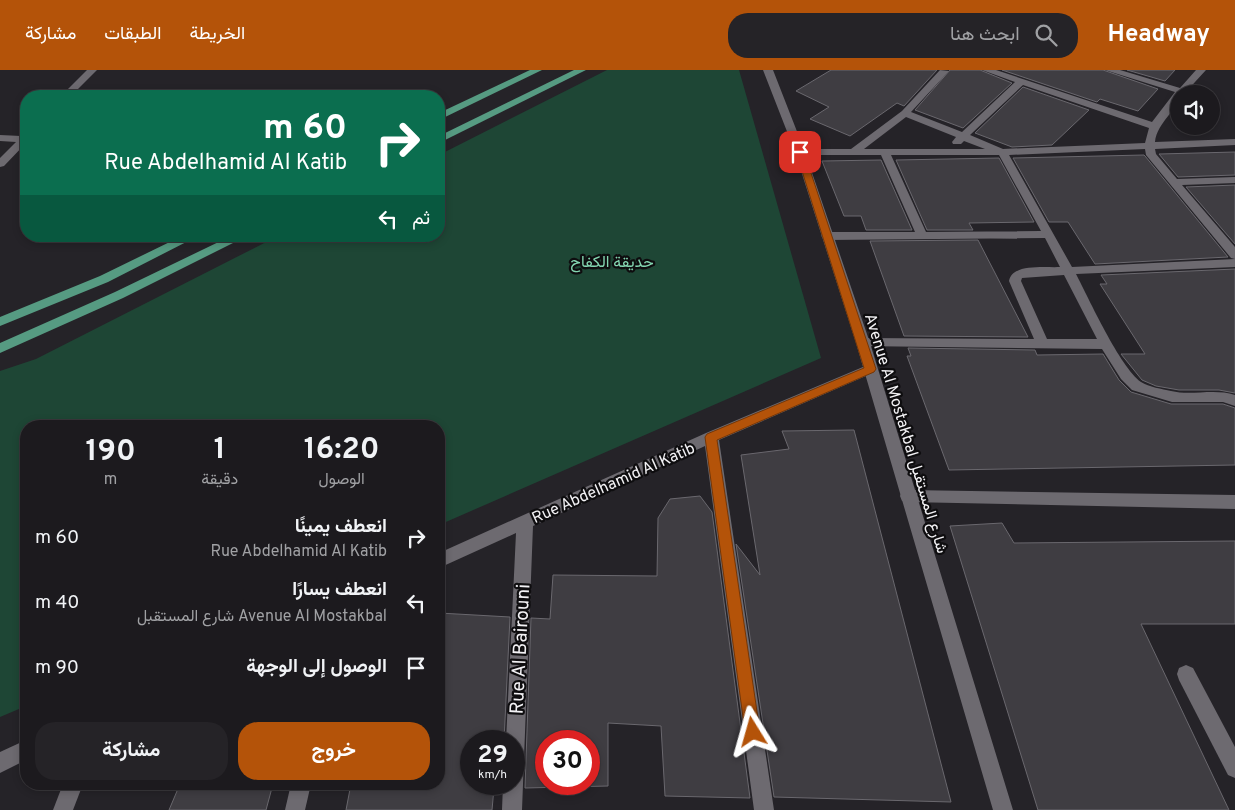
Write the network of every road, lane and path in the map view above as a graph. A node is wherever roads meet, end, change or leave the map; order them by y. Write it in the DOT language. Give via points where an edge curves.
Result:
graph roads {
  1 [pos="92,70"];
  2 [pos="537,70"];
  3 [pos="581,70"];
  4 [pos="768,70"];
  5 [pos="943,70"];
  6 [pos="987,70"];
  7 [pos="1110,70"];
  8 [pos="1201,70"];
  9 [pos="1022,81"];
  10 [pos="1187,85"];
  11 [pos="72,90"];
  12 [pos="1170,90"];
  13 [pos="1170,106"];
  14 [pos="905,113"];
  15 [pos="445,114"];
  16 [pos="1154,126"];
  17 [pos="962,136"];
  18 [pos="445,137"];
  19 [pos="0,138"];
  20 [pos="20,138"];
  21 [pos="1235,142"];
  22 [pos="20,143"];
  23 [pos="1148,144"];
  24 [pos="800,152"];
  25 [pos="948,152"];
  26 [pos="1002,152"];
  27 [pos="852,153"];
  28 [pos="885,153"];
  29 [pos="0,164"];
  30 [pos="1235,180"];
  31 [pos="1173,182"];
  32 [pos="1050,234"];
  33 [pos="922,235"];
  34 [pos="828,236"];
  35 [pos="180,242"];
  36 [pos="229,242"];
  37 [pos="1235,255"];
  38 [pos="1235,263"];
  39 [pos="1068,271"];
  40 [pos="0,322"];
  41 [pos="863,343"];
  42 [pos="1042,343"];
  43 [pos="1106,344"];
  44 [pos="0,348"];
  45 [pos="870,369"];
  46 [pos="1235,401"];
  47 [pos="711,437"];
  48 [pos="908,496"];
  49 [pos="1235,502"];
  50 [pos="525,521"];
  51 [pos="445,558"];
  52 [pos="1186,674"];
  53 [pos="516,730"];
  54 [pos="20,753"];
  55 [pos="0,763"];
  56 [pos="1235,768"];
  57 [pos="71,790"];
  58 [pos="300,790"];
  59 [pos="513,795"];
  60 [pos="63,810"];
  61 [pos="295,810"];
  62 [pos="512,810"];
  63 [pos="764,810"];
  64 [pos="1003,810"];
  1 -- 11 [label="street"];
  2 -- 15 [label="main road"];
  3 -- 18 [label="main road"];
  4 -- 24 [label="street, Avenue Al Mostakbal شارع المستقبل"];
  5 -- 14 [label="street"];
  6 -- 9 [label="street"];
  7 -- 12 [label="street"];
  8 -- 10 [label="street"];
  9 -- 16 [label="street"];
  9 -- 17 [label="street"];
  13 -- 16 [label="street"];
  14 -- 17 [label="street"];
  14 -- 27 [label="street"];
  16 -- 23 [label="street"];
  17 -- 25 [label="street"];
  17 -- 26 [label="street"];
  19 -- 20 [label="street"];
  21 -- 23 [label="street"];
  22 -- 29 [label="street"];
  23 -- 26 [label="street"];
  23 -- 31 [label="street" via="1151,155"];
  24 -- 27 [label="street"];
  24 -- 34 [label="street, Avenue Al Mostakbal شارع المستقبل"];
  25 -- 26 [label="street"];
  25 -- 28 [label="street"];
  26 -- 32 [label="street"];
  27 -- 28 [label="street"];
  28 -- 33 [label="street"];
  30 -- 31 [label="street"];
  31 -- 37 [label="street"];
  32 -- 33 [label="street"];
  32 -- 39 [label="street"];
  33 -- 34 [label="street"];
  34 -- 41 [label="street, Avenue Al Mostakbal شارع المستقبل"];
  35 -- 40 [label="main road" via="104,279"];
  36 -- 44 [label="main road"];
  38 -- 39 [label="street"];
  39 -- 42 [label="street" via="1016,276 1015,281"];
  39 -- 43 [label="street"];
  41 -- 42 [label="street"];
  41 -- 45 [label="street, Avenue Al Mostakbal شارع المستقبل"];
  42 -- 43 [label="street"];
  43 -- 46 [label="street" via="1137,386 1172,397 1224,396"];
  45 -- 47 [label="street, Rue Abdelhamid Al Katib"];
  45 -- 48 [label="street, Avenue Al Mostakbal شارع المستقبل"];
  47 -- 50 [label="street, Rue Abdelhamid Al Katib"];
  47 -- 63 [label="street"];
  48 -- 49 [label="street"];
  48 -- 64 [label="street, Avenue Al Mostakbal شارع المستقبل"];
  50 -- 51 [label="street, Rue Abdelhamid Al Katib"];
  50 -- 53 [label="street, Rue Al Bairouni"];
  52 -- 56 [label="street"];
  54 -- 55 [label="street"];
  57 -- 60 [label="street"];
  58 -- 61 [label="street"];
  59 -- 62 [label="street"];
}
